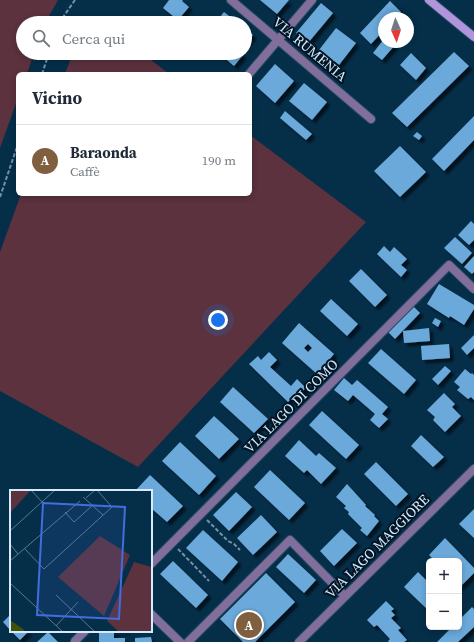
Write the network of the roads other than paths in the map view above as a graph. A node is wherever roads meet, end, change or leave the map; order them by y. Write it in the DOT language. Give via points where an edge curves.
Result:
graph roads {
  1 [pos="231,0"];
  2 [pos="312,0"];
  3 [pos="429,0"];
  4 [pos="250,16"];
  5 [pos="252,18"];
  6 [pos="474,37"];
  7 [pos="278,40"];
  8 [pos="251,72"];
  9 [pos="371,119"];
  10 [pos="474,289"];
  11 [pos="474,469"];
  12 [pos="152,563"];
  13 [pos="346,596"];
  14 [pos="152,615"];
  15 [pos="84,632"];
  16 [pos="75,642"];
  17 [pos="180,642"];
  18 [pos="188,642"];
  19 [pos="299,642"];
  1 -- 4 [label="street, VIA RUMENIA"];
  2 -- 7 [label="street"];
  3 -- 6 [label="main road"];
  5 -- 7 [label="street, VIA RUMENIA"];
  7 -- 8 [label="street"];
  7 -- 9 [label="street, VIA RUMENIA"];
  10 -- 12 [label="street, VIA LAGO DI COMO" via="448,265"];
  11 -- 13 [label="street, VIA LAGO MAGGIORE"];
  13 -- 18 [label="street" via="290,540"];
  13 -- 19 [label="street, VIA LAGO MAGGIORE"];
  14 -- 17 [label="street"];
  15 -- 16 [label="street"];
}
